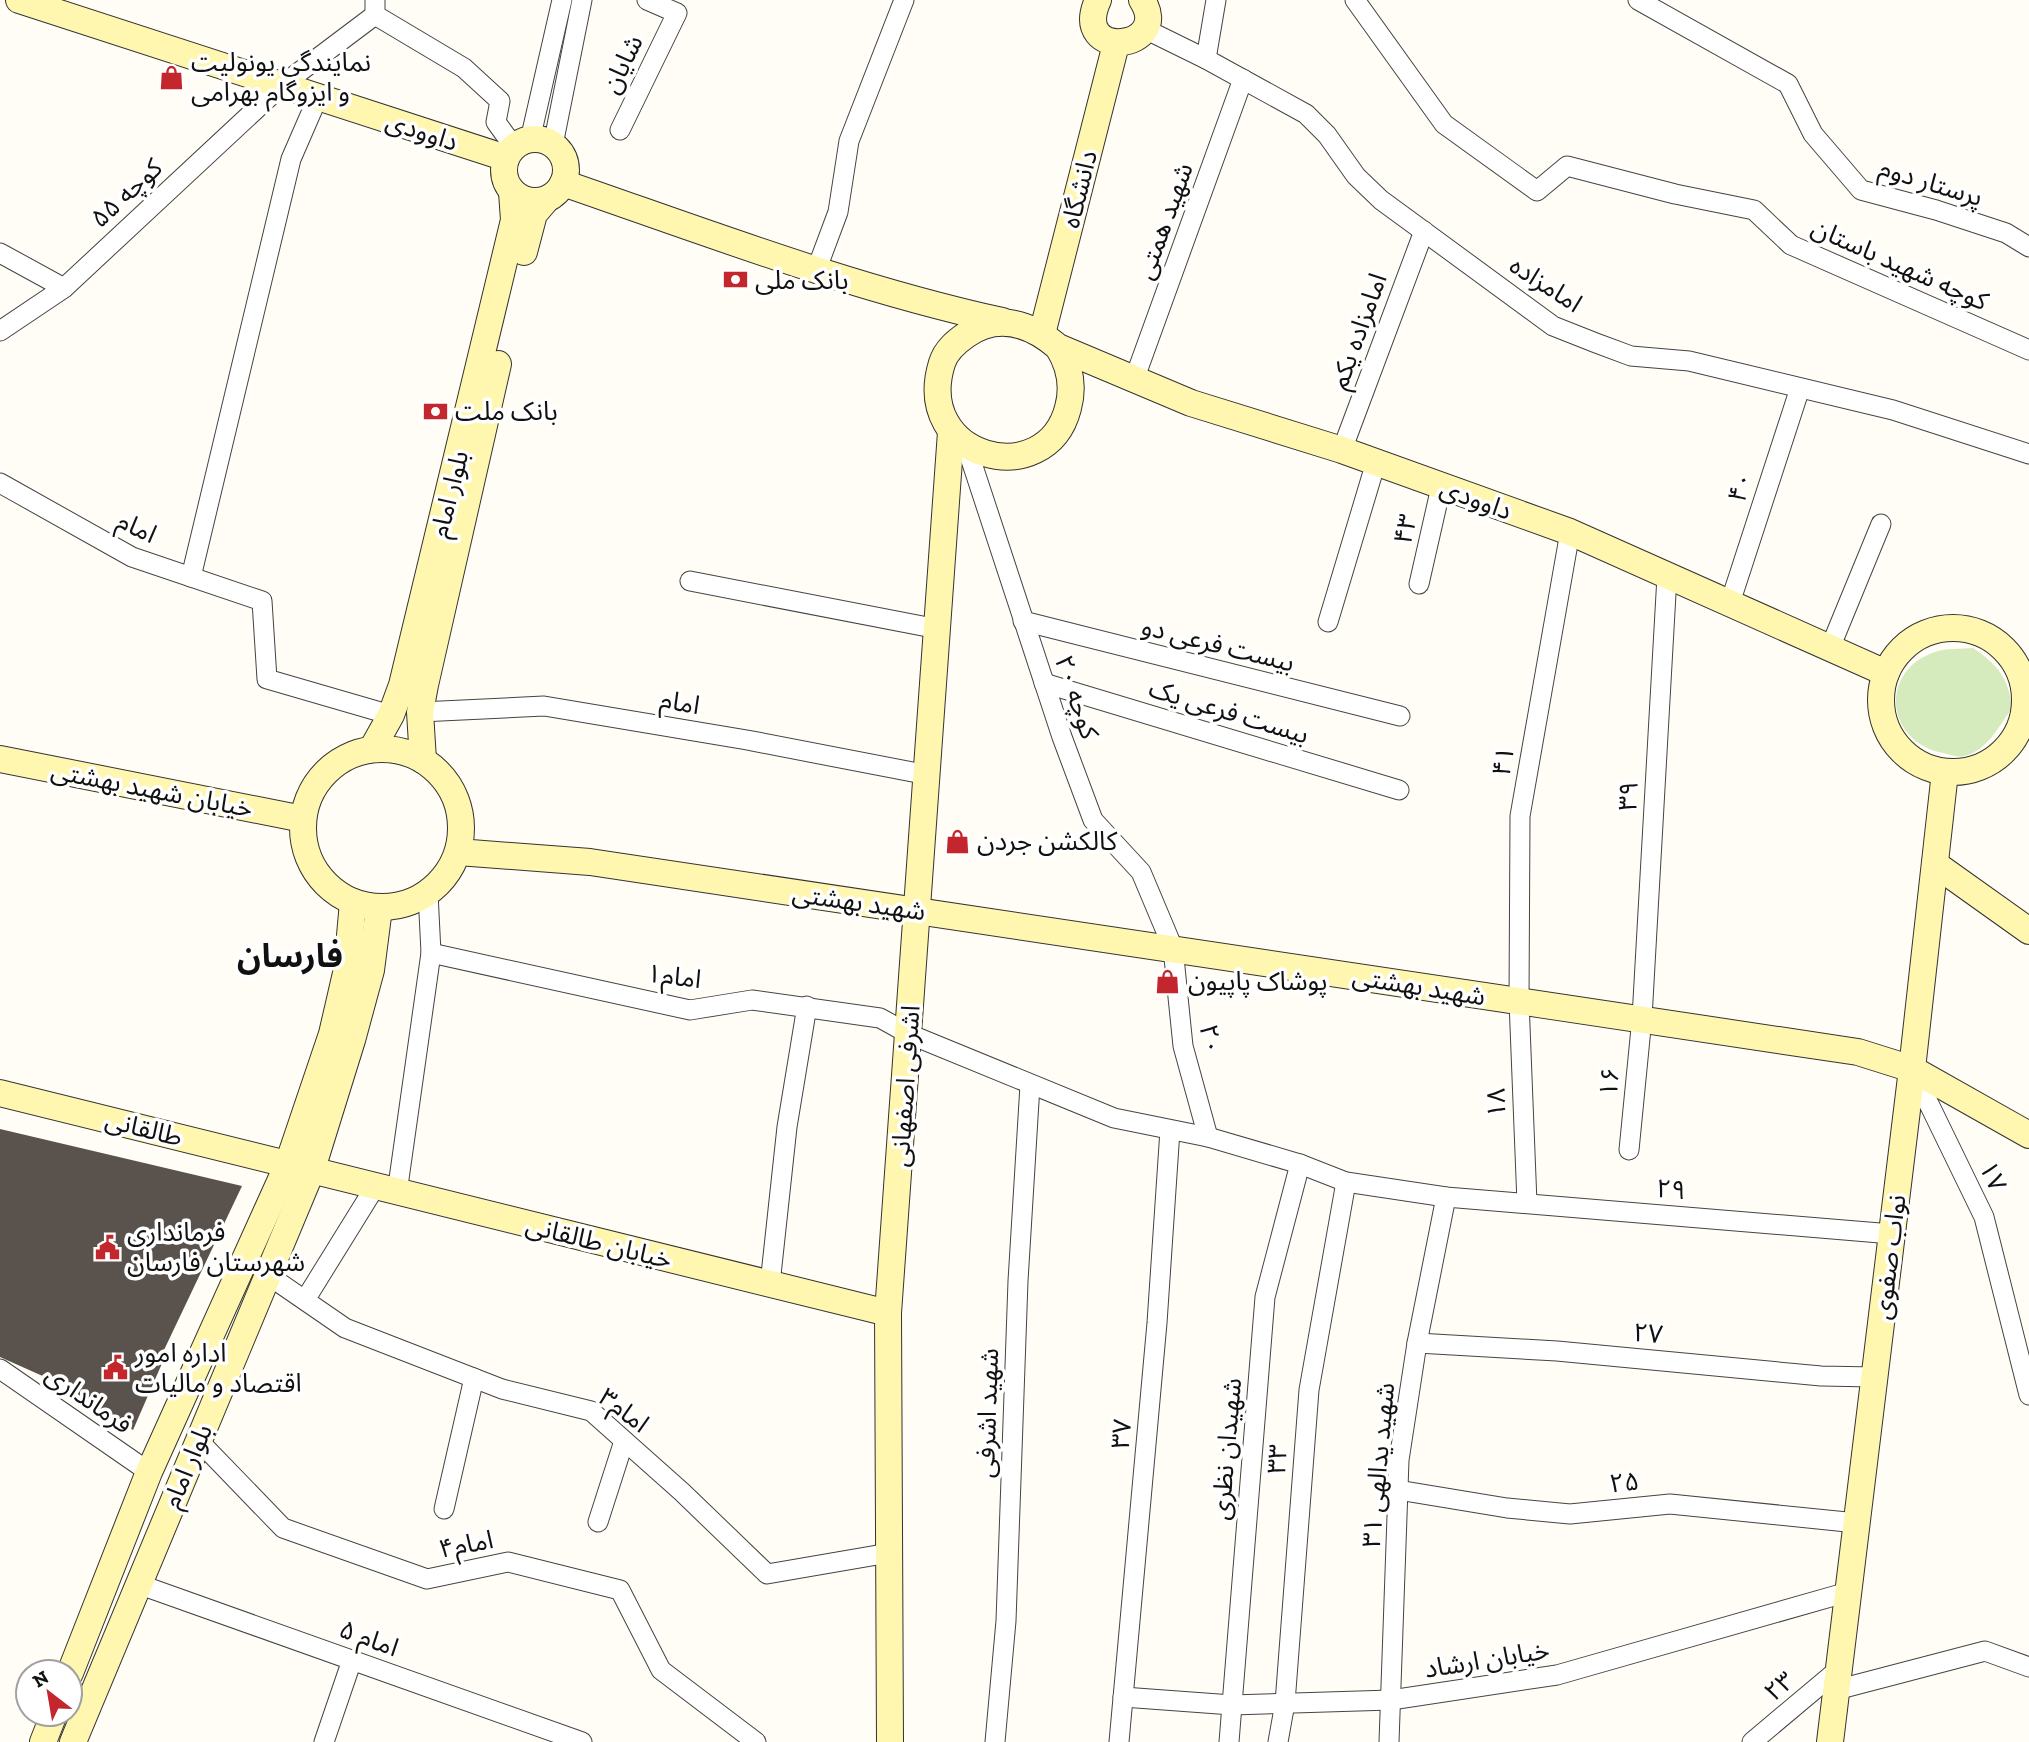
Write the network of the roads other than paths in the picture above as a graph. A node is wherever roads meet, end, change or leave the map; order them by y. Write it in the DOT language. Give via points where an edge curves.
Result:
graph roads {
  1 [pos="19,0"];
  2 [pos="562,0"];
  3 [pos="582,0"];
  4 [pos="647,0"];
  5 [pos="904,0"];
  6 [pos="1098,0"];
  7 [pos="1142,0"];
  8 [pos="1216,0"];
  9 [pos="1354,0"];
  10 [pos="1638,0"];
  11 [pos="375,7"];
  12 [pos="1145,29"];
  13 [pos="1116,44"];
  14 [pos="1206,59"];
  15 [pos="1243,79"];
  16 [pos="282,85"];
  17 [pos="318,97"];
  18 [pos="620,130"];
  19 [pos="526,147"];
  20 [pos="554,191"];
  21 [pos="512,192"];
  22 [pos="1423,231"];
  23 [pos="2029,247"];
  24 [pos="0,253"];
  25 [pos="816,271"];
  26 [pos="64,288"];
  27 [pos="5,322"];
  28 [pos="1007,322"];
  29 [pos="1050,340"];
  30 [pos="2029,350"];
  31 [pos="1134,380"];
  32 [pos="1800,388"];
  33 [pos="959,438"];
  34 [pos="1342,450"];
  35 [pos="2029,454"];
  36 [pos="1376,462"];
  37 [pos="0,483"];
  38 [pos="1441,486"];
  39 [pos="1881,524"];
  40 [pos="1570,532"];
  41 [pos="1667,576"];
  42 [pos="191,577"];
  43 [pos="690,581"];
  44 [pos="1419,584"];
  45 [pos="1730,603"];
  46 [pos="1023,621"];
  47 [pos="1328,622"];
  48 [pos="938,629"];
  49 [pos="1830,648"];
  50 [pos="2019,650"];
  51 [pos="1886,673"];
  52 [pos="1044,683"];
  53 [pos="420,712"];
  54 [pos="391,715"];
  55 [pos="1400,716"];
  56 [pos="2025,726"];
  57 [pos="372,750"];
  58 [pos="0,759"];
  59 [pos="423,760"];
  60 [pos="1945,772"];
  61 [pos="928,775"];
  62 [pos="1399,790"];
  63 [pos="303,819"];
  64 [pos="458,852"];
  65 [pos="1935,864"];
  66 [pos="428,893"];
  67 [pos="353,902"];
  68 [pos="379,908"];
  69 [pos="919,910"];
  70 [pos="2029,931"];
  71 [pos="1173,948"];
  72 [pos="430,953"];
  73 [pos="1519,1001"];
  74 [pos="807,1006"];
  75 [pos="1642,1018"];
  76 [pos="909,1034"];
  77 [pos="1912,1069"];
  78 [pos="1030,1085"];
  79 [pos="0,1093"];
  80 [pos="1170,1130"];
  81 [pos="2029,1135"];
  82 [pos="1208,1137"];
  83 [pos="1629,1150"];
  84 [pos="1300,1164"];
  85 [pos="299,1168"];
  86 [pos="1346,1182"];
  87 [pos="386,1190"];
  88 [pos="1446,1196"];
  89 [pos="1527,1203"];
  90 [pos="1892,1234"];
  91 [pos="268,1275"];
  92 [pos="770,1284"];
  93 [pos="305,1300"];
  94 [pos="888,1313"];
  95 [pos="1418,1343"];
  96 [pos="0,1369"];
  97 [pos="1874,1377"];
  98 [pos="474,1378"];
  99 [pos="2029,1395"];
  100 [pos="198,1440"];
  101 [pos="624,1441"];
  102 [pos="149,1472"];
  103 [pos="1398,1490"];
  104 [pos="444,1509"];
  105 [pos="598,1522"];
  106 [pos="1857,1523"];
  107 [pos="889,1553"];
  108 [pos="138,1584"];
  109 [pos="1848,1592"];
  110 [pos="76,1658"];
  111 [pos="352,1660"];
  112 [pos="2029,1667"];
  113 [pos="1838,1680"];
  114 [pos="1123,1697"];
  115 [pos="1391,1700"];
  116 [pos="1284,1703"];
  117 [pos="1231,1705"];
  118 [pos="579,1741"];
  119 [pos="73,1742"];
  120 [pos="324,1742"];
  121 [pos="757,1742"];
  122 [pos="890,1742"];
  123 [pos="995,1742"];
  124 [pos="1119,1742"];
  125 [pos="1229,1742"];
  126 [pos="1278,1742"];
  127 [pos="1389,1742"];
  128 [pos="1752,1742"];
  129 [pos="1830,1742"];
  1 -- 16 [label="main road, داوودی"];
  2 -- 19 [label="street"];
  3 -- 19 [label="street"];
  4 -- 18 [label="street, شایان" via="677,13"];
  5 -- 25 [label="street" via="849,141 838,212"];
  6 -- 13 [label="main road" via="1093,10 1097,32"];
  7 -- 12 [label="main road" via="1148,16"];
  8 -- 14 [label="street"];
  9 -- 30 [label="street, کوچه شهید باستان" via="1444,124 1537,191 1567,166 1754,210 1791,245"];
  10 -- 23 [label="street, پرستار دوم" via="1788,84 1813,134 1861,190 1995,229"];
  11 -- 16 [label="street, کوچه ۵۵"];
  11 -- 19 [label="street" via="464,68 500,101 496,122"];
  12 -- 13 [label="main road" via="1138,38"];
  12 -- 14 [label="street, امامزاده"];
  13 -- 29 [label="main road, دانشگاه"];
  14 -- 15 [label="street, امامزاده"];
  15 -- 22 [label="street, امامزاده" via="1306,114 1356,176"];
  15 -- 31 [label="street, شهید همتی"];
  16 -- 17 [label="main road, داوودی"];
  16 -- 26 [label="street, کوچه ۵۵"];
  17 -- 19 [label="main road, داوودی"];
  17 -- 42 [label="street" via="291,159"];
  19 -- 20 [label="main road" via="560,153 566,173"];
  19 -- 21 [label="main road" via="504,170"];
  20 -- 21 [label="main road" via="534,202"];
  20 -- 25 [label="main road"];
  20 -- 53 [label="main road, بلوار امام" via="534,214 530,229"];
  21 -- 54 [label="main road, بلوار امام" via="511,234 406,672"];
  22 -- 32 [label="street, امامزاده" via="1553,326 1631,356 1689,361"];
  22 -- 34 [label="street, امامزاده یکم"];
  24 -- 26 [label="street"];
  25 -- 28 [label="main road"];
  26 -- 27 [label="street, کوچه ۵۵"];
  28 -- 29 [label="main road"];
  28 -- 33 [label="main road" via="988,323 970,332 954,343 943,360 937,397 942,417"];
  29 -- 31 [label="main road, داوودی"];
  29 -- 33 [label="main road" via="1067,362 1071,382 1065,419 1055,435 1021,456 1001,457"];
  31 -- 34 [label="main road, داوودی" via="1191,403"];
  32 -- 35 [label="street, امامزاده" via="1894,410"];
  32 -- 45 [label="street, ۴۰"];
  33 -- 46 [label="street, کوچه ۲۰"];
  33 -- 48 [label="main road, اشرفی اصفهانی"];
  34 -- 36 [label="main road, داوودی"];
  36 -- 38 [label="main road, داوودی"];
  36 -- 47 [label="street"];
  37 -- 42 [label="street, امام" via="132,557"];
  38 -- 40 [label="main road, داوودی"];
  38 -- 44 [label="street, ۴۳"];
  39 -- 49 [label="street"];
  40 -- 41 [label="main road, داوودی"];
  40 -- 73 [label="street, ۴۱" via="1520,816"];
  41 -- 45 [label="main road, داوودی"];
  41 -- 75 [label="street, ۳۹"];
  42 -- 54 [label="street, امام" via="262,601 267,679"];
  43 -- 48 [label="street"];
  45 -- 49 [label="main road, داوودی"];
  46 -- 52 [label="street, کوچه ۲۰"];
  46 -- 55 [label="street, بیست فرعی دو"];
  48 -- 61 [label="main road, اشرفی اصفهانی"];
  49 -- 51 [label="main road, داوودی"];
  50 -- 51 [label="main road" via="1974,630 1931,630 1904,647"];
  50 -- 56 [label="main road" via="2026,692"];
  51 -- 60 [label="main road" via="1882,717 1891,737 1923,766"];
  52 -- 62 [label="street, بیست فرعی یک"];
  52 -- 71 [label="street, کوچه ۲۰" via="1093,820 1141,872"];
  53 -- 59 [label="main road, بلوار امام"];
  53 -- 61 [label="street, امام" via="544,706"];
  54 -- 57 [label="main road, بلوار امام"];
  56 -- 60 [label="main road" via="2005,751 1987,764"];
  57 -- 59 [label="main road" via="398,751"];
  57 -- 63 [label="main road" via="347,757 326,773 310,794"];
  58 -- 63 [label="main road, خیابان شهید بهشتی"];
  59 -- 64 [label="main road" via="443,777 456,800 462,825"];
  60 -- 65 [label="main road, نواب صفوی"];
  61 -- 69 [label="main road, اشرفی اصفهانی"];
  63 -- 67 [label="main road" via="304,845 314,869 331,889"];
  64 -- 66 [label="main road" via="447,875"];
  64 -- 69 [label="main road, شهید بهشتی" via="590,862"];
  65 -- 70 [label="main road"];
  65 -- 77 [label="main road, نواب صفوی"];
  66 -- 68 [label="main road" via="405,904"];
  66 -- 72 [label="street"];
  67 -- 68 [label="main road"];
  67 -- 85 [label="main road, بلوار امام" via="346,969"];
  68 -- 85 [label="main road, بلوار امام" via="371,970 352,1040"];
  69 -- 71 [label="main road, شهید بهشتی"];
  69 -- 76 [label="main road, اشرفی اصفهانی"];
  71 -- 73 [label="main road, شهید بهشتی"];
  71 -- 82 [label="street, ۲۰" via="1183,1046"];
  72 -- 74 [label="street, امام۱" via="690,1010 752,1000"];
  72 -- 87 [label="street"];
  73 -- 75 [label="main road, شهید بهشتی"];
  73 -- 89 [label="street, ۱۸"];
  74 -- 76 [label="street, امام۱" via="880,1018"];
  74 -- 92 [label="street" via="787,1127"];
  75 -- 77 [label="main road, شهید بهشتی" via="1858,1052"];
  75 -- 83 [label="street, ۱۶"];
  76 -- 78 [label="street, امام۱"];
  76 -- 94 [label="main road, اشرفی اصفهانی"];
  77 -- 81 [label="main road, شهید بهشتی"];
  77 -- 90 [label="main road, نواب صفوی"];
  77 -- 99 [label="street, ۱۷" via="1984,1217"];
  78 -- 80 [label="street, امام۱" via="1114,1118"];
  78 -- 123 [label="street, شهید اشرفی" via="1017,1281 1006,1621"];
  79 -- 85 [label="main road, طالقانی"];
  80 -- 82 [label="street, ۲۹"];
  80 -- 114 [label="street, ۳۷"];
  82 -- 84 [label="street, ۲۹"];
  84 -- 86 [label="street, ۲۹"];
  84 -- 117 [label="street, شهیدان نظری" via="1265,1297"];
  85 -- 87 [label="main road, خیابان طالقانی"];
  85 -- 91 [label="main road, بلوار امام"];
  85 -- 102 [label="main road, بلوار امام"];
  86 -- 88 [label="street, ۲۹"];
  86 -- 116 [label="street, ۳۳" via="1309,1390"];
  87 -- 92 [label="main road, خیابان طالقانی"];
  87 -- 93 [label="street"];
  88 -- 89 [label="street, ۲۹"];
  88 -- 95 [label="street, ۳۱ شهید یدالهی"];
  89 -- 90 [label="street, ۲۹"];
  90 -- 97 [label="main road, نواب صفوی"];
  91 -- 93 [label="street, امام۳"];
  91 -- 100 [label="main road, بلوار امام"];
  92 -- 94 [label="main road, خیابان طالقانی"];
  93 -- 98 [label="street, امام۳" via="345,1328"];
  94 -- 107 [label="main road, اشرفی اصفهانی"];
  95 -- 97 [label="street, ۲۷"];
  95 -- 103 [label="street, ۳۱ شهید یدالهی"];
  96 -- 102 [label="street, فرمانداری"];
  97 -- 106 [label="main road, نواب صفوی"];
  98 -- 101 [label="street, امام۳" via="591,1410"];
  98 -- 104 [label="street"];
  100 -- 108 [label="main road, بلوار امام"];
  100 -- 121 [label="street, امام۴" via="283,1528 296,1533 427,1579 508,1562 620,1590 661,1670"];
  101 -- 105 [label="street"];
  101 -- 107 [label="street, امام۳" via="767,1574"];
  102 -- 110 [label="main road, بلوار امام"];
  103 -- 106 [label="street, ۲۵" via="1570,1514 1670,1504"];
  103 -- 115 [label="street, ۳۱ شهید یدالهی"];
  106 -- 109 [label="main road, نواب صفوی"];
  107 -- 122 [label="main road, اشرفی اصفهانی"];
  108 -- 111 [label="street, امام ۵"];
  108 -- 119 [label="main road, بلوار امام"];
  109 -- 113 [label="main road, نواب صفوی"];
  109 -- 115 [label="street, خیابان ارشاد" via="1557,1675"];
  111 -- 118 [label="street, امام ۵"];
  111 -- 120 [label="street"];
  112 -- 113 [label="street" via="1985,1651"];
  113 -- 128 [label="street, ۲۳"];
  113 -- 129 [label="main road, نواب صفوی"];
  114 -- 117 [label="street, خیابان ارشاد"];
  114 -- 124 [label="street, ۳۷"];
  115 -- 116 [label="street, خیابان ارشاد"];
  115 -- 127 [label="street, ۳۱ شهید یدالهی"];
  116 -- 117 [label="street, خیابان ارشاد"];
  116 -- 126 [label="street, ۳۳"];
  117 -- 125 [label="street, شهیدان نظری"];
}
